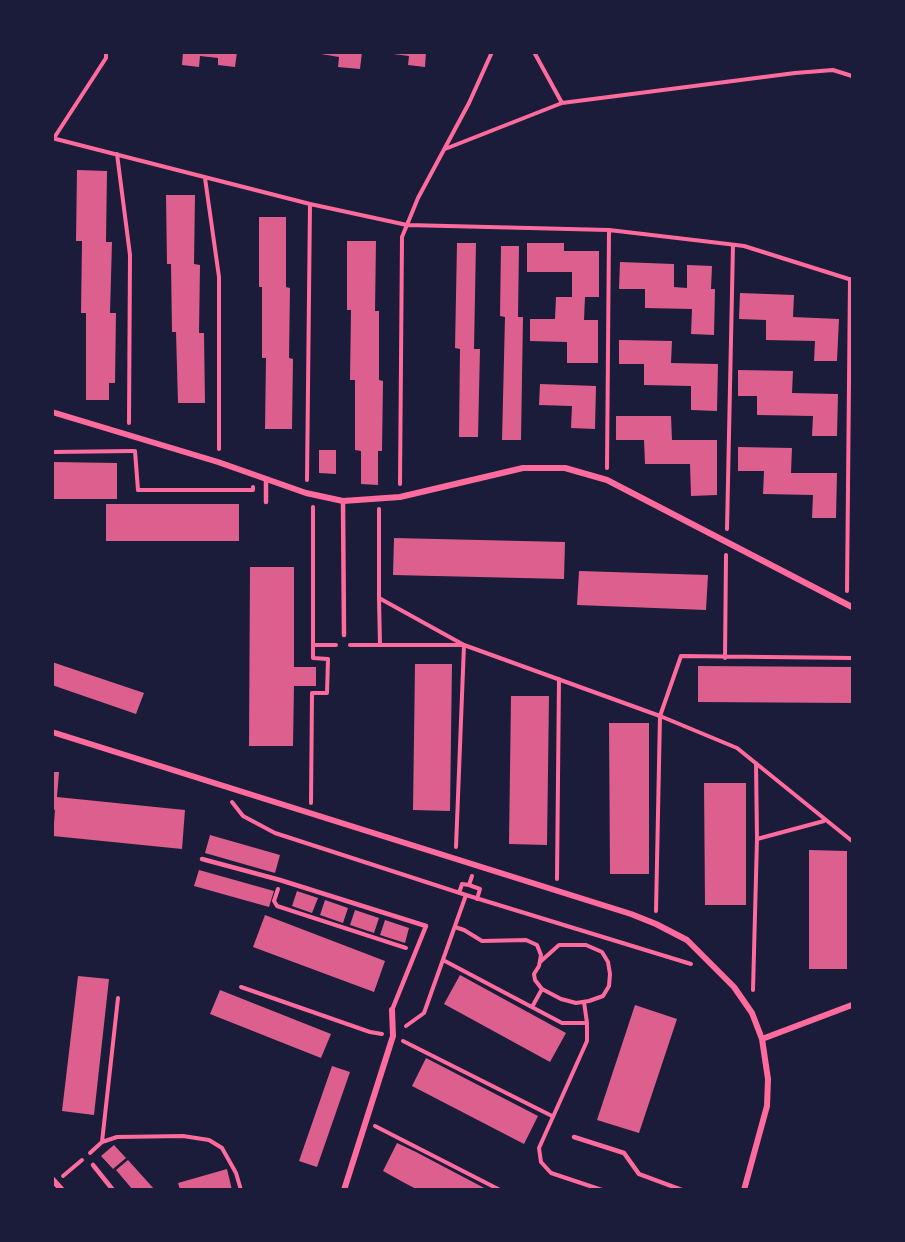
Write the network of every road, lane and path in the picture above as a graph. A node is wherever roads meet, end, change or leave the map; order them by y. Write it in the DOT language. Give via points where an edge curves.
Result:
graph roads {
  1 [pos="106,52"];
  2 [pos="492,52"];
  3 [pos="534,52"];
  4 [pos="852,76"];
  5 [pos="562,103"];
  6 [pos="53,138"];
  7 [pos="444,149"];
  8 [pos="117,154"];
  9 [pos="205,178"];
  10 [pos="310,204"];
  11 [pos="407,225"];
  12 [pos="609,230"];
  13 [pos="733,245"];
  14 [pos="851,280"];
  15 [pos="52,412"];
  16 [pos="131,437"];
  17 [pos="135,451"];
  18 [pos="52,452"];
  19 [pos="218,462"];
  20 [pos="253,474"];
  21 [pos="266,479"];
  22 [pos="607,480"];
  23 [pos="310,494"];
  24 [pos="400,497"];
  25 [pos="378,499"];
  26 [pos="343,501"];
  27 [pos="266,502"];
  28 [pos="726,542"];
  29 [pos="380,598"];
  30 [pos="849,605"];
  31 [pos="344,634"];
  32 [pos="313,645"];
  33 [pos="380,645"];
  34 [pos="465,645"];
  35 [pos="725,658"];
  36 [pos="852,658"];
  37 [pos="559,679"];
  38 [pos="660,716"];
  39 [pos="52,732"];
  40 [pos="756,763"];
  41 [pos="219,784"];
  42 [pos="311,813"];
  43 [pos="825,820"];
  44 [pos="757,839"];
  45 [pos="852,841"];
  46 [pos="202,859"];
  47 [pos="456,859"];
  48 [pos="471,878"];
  49 [pos="280,880"];
  50 [pos="469,885"];
  51 [pos="557,891"];
  52 [pos="459,893"];
  53 [pos="466,895"];
  54 [pos="477,899"];
  55 [pos="656,924"];
  56 [pos="455,927"];
  57 [pos="416,952"];
  58 [pos="443,960"];
  59 [pos="540,962"];
  60 [pos="722,974"];
  61 [pos="542,989"];
  62 [pos="118,998"];
  63 [pos="584,1002"];
  64 [pos="852,1005"];
  65 [pos="532,1007"];
  66 [pos="392,1010"];
  67 [pos="752,1014"];
  68 [pos="587,1023"];
  69 [pos="393,1036"];
  70 [pos="762,1039"];
  71 [pos="366,1122"];
  72 [pos="574,1137"];
  73 [pos="102,1142"];
  74 [pos="93,1165"];
  75 [pos="54,1181"];
  76 [pos="62,1190"];
  77 [pos="113,1190"];
  78 [pos="241,1190"];
  79 [pos="344,1190"];
  80 [pos="500,1190"];
  81 [pos="602,1190"];
  82 [pos="682,1190"];
  83 [pos="744,1190"];
  1 -- 6 [label="path" via="106,58"];
  2 -- 7 [label="path"];
  3 -- 5 [label="path"];
  4 -- 5 [label="path" via="833,70 795,73"];
  5 -- 7 [label="path"];
  6 -- 8 [label="path"];
  7 -- 11 [label="path"];
  8 -- 9 [label="path"];
  8 -- 16 [label="path" via="130,255"];
  9 -- 10 [label="path"];
  9 -- 19 [label="path" via="219,277"];
  10 -- 11 [label="path"];
  10 -- 23 [label="path"];
  11 -- 12 [label="path"];
  11 -- 24 [label="path" via="402,237"];
  12 -- 13 [label="path"];
  12 -- 22 [label="path"];
  13 -- 14 [label="path"];
  13 -- 28 [label="path"];
  14 -- 30 [label="path"];
  15 -- 16 [label="street"];
  16 -- 17 [label="path"];
  16 -- 19 [label="street"];
  17 -- 18 [label="path"];
  17 -- 20 [label="path" via="138,490 253,490"];
  19 -- 20 [label="street"];
  20 -- 21 [label="street"];
  21 -- 23 [label="street"];
  21 -- 27 [label="lane"];
  22 -- 24 [label="street" via="565,468 523,468"];
  22 -- 28 [label="street"];
  23 -- 26 [label="street"];
  23 -- 32 [label="path"];
  24 -- 25 [label="street"];
  25 -- 26 [label="street"];
  25 -- 29 [label="path"];
  26 -- 31 [label="lane"];
  28 -- 30 [label="street"];
  28 -- 35 [label="path"];
  29 -- 33 [label="path"];
  29 -- 34 [label="path"];
  32 -- 33 [label="path"];
  32 -- 42 [label="path" via="313,658 328,659 327,693 312,693"];
  33 -- 34 [label="path"];
  34 -- 37 [label="path"];
  34 -- 47 [label="path"];
  35 -- 36 [label="path"];
  35 -- 38 [label="path" via="681,656"];
  37 -- 38 [label="path"];
  37 -- 51 [label="path"];
  38 -- 40 [label="path" via="737,748"];
  38 -- 55 [label="path"];
  39 -- 41 [label="street"];
  40 -- 43 [label="path"];
  40 -- 44 [label="path"];
  41 -- 42 [label="street"];
  41 -- 52 [label="path" via="243,816 275,833"];
  42 -- 47 [label="street"];
  43 -- 44 [label="path"];
  43 -- 45 [label="path"];
  44 -- 67 [label="path"];
  46 -- 49 [label="lane"];
  47 -- 51 [label="street"];
  48 -- 50 [label="path"];
  49 -- 57 [label="path" via="274,901 277,906"];
  49 -- 57 [label="lane" via="426,926"];
  50 -- 52 [label="path" via="462,884"];
  50 -- 54 [label="path" via="480,889"];
  51 -- 55 [label="street"];
  52 -- 53 [label="path"];
  53 -- 54 [label="path"];
  53 -- 56 [label="path"];
  54 -- 60 [label="path"];
  55 -- 60 [label="street" via="687,940"];
  56 -- 58 [label="path"];
  56 -- 59 [label="path" via="482,941 526,940 537,945"];
  57 -- 66 [label="lane"];
  58 -- 65 [label="path"];
  58 -- 69 [label="path" via="424,1013"];
  59 -- 61 [label="path" via="534,980"];
  59 -- 63 [label="path" via="560,945 586,945 602,952 608,962 609,986 603,996"];
  60 -- 67 [label="street"];
  61 -- 63 [label="path" via="561,999"];
  61 -- 65 [label="path"];
  62 -- 73 [label="path"];
  63 -- 68 [label="path"];
  64 -- 70 [label="street"];
  65 -- 68 [label="path" via="562,1023"];
  66 -- 69 [label="street"];
  67 -- 70 [label="street"];
  68 -- 81 [label="path" via="587,1041 539,1148 541,1162 551,1173"];
  69 -- 71 [label="street"];
  70 -- 83 [label="street" via="768,1079 767,1106"];
  71 -- 79 [label="street"];
  71 -- 80 [label="path"];
  72 -- 82 [label="lane" via="624,1154 639,1174"];
  73 -- 75 [label="path"];
  73 -- 78 [label="path" via="117,1137 183,1136 209,1140 222,1148"];
  74 -- 77 [label="lane"];
  75 -- 76 [label="street"];
}
